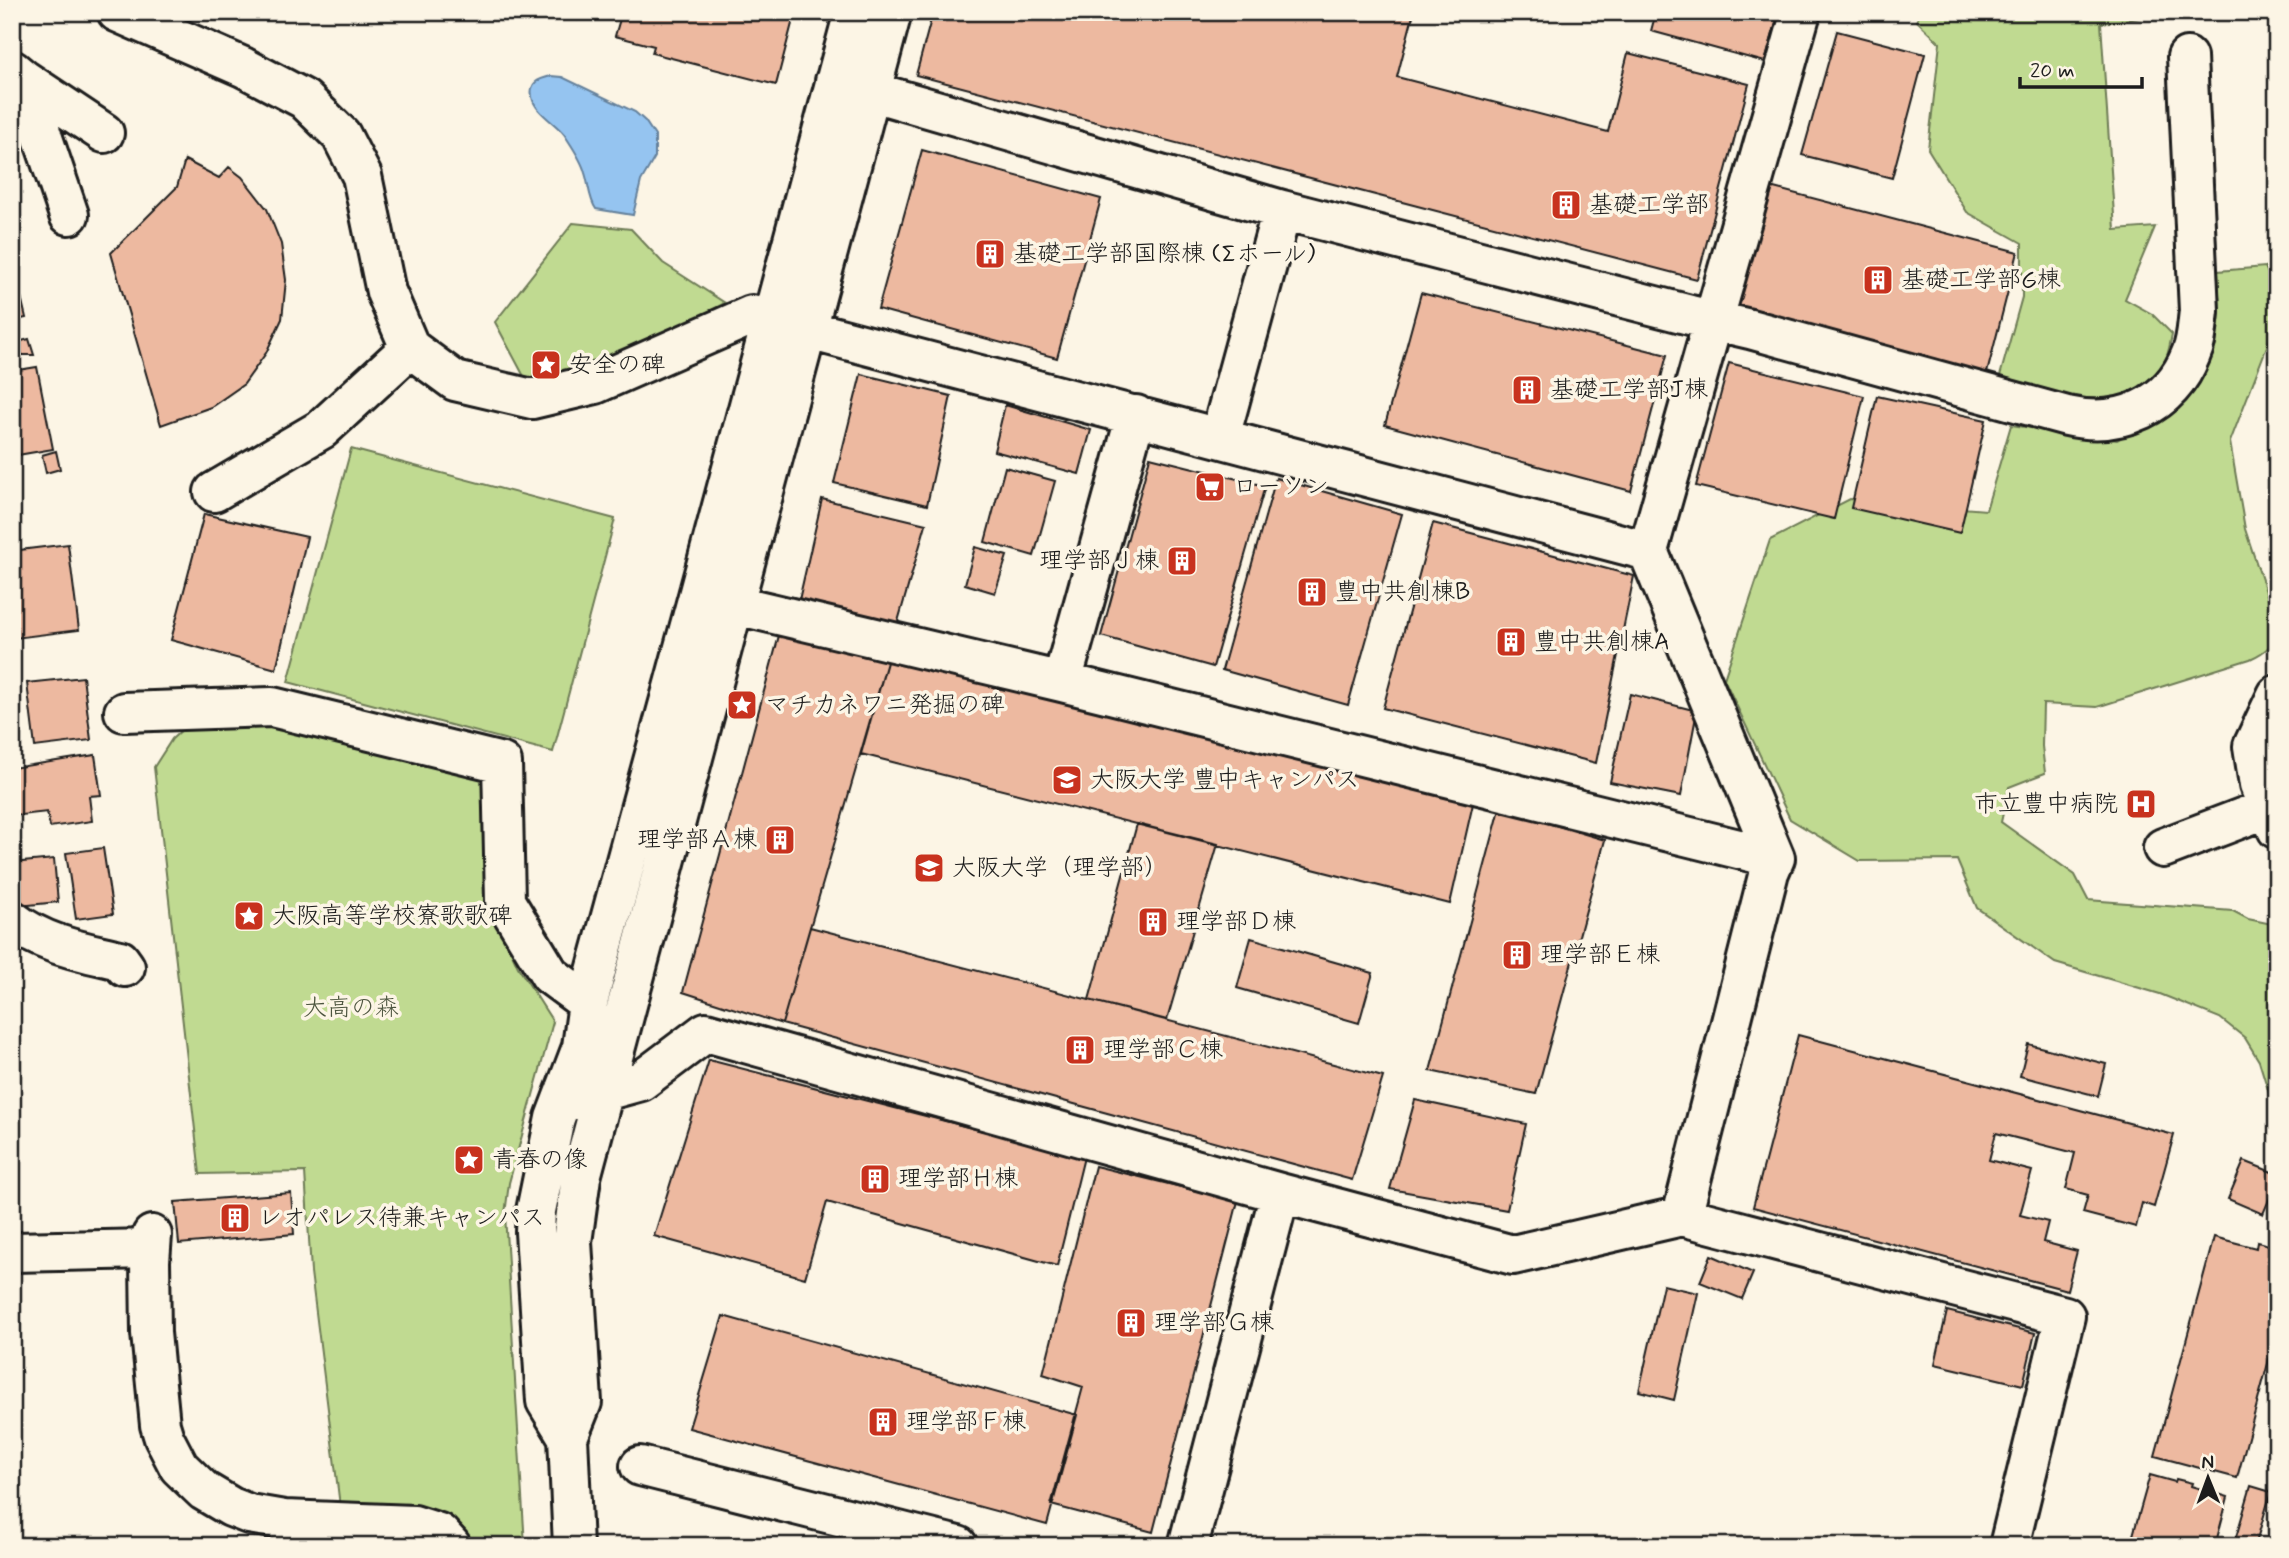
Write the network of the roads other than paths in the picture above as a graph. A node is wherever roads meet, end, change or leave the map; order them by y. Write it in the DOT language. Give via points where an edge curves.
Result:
graph roads {
  1 [pos="117,12"];
  2 [pos="854,12"];
  3 [pos="892,12"];
  4 [pos="1801,12"];
  5 [pos="2188,57"];
  6 [pos="17,75"];
  7 [pos="835,81"];
  8 [pos="872,92"];
  9 [pos="104,133"];
  10 [pos="1283,210"];
  11 [pos="69,215"];
  12 [pos="772,318"];
  13 [pos="1713,320"];
  14 [pos="808,328"];
  15 [pos="410,348"];
  16 [pos="1136,415"];
  17 [pos="1220,437"];
  18 [pos="214,492"];
  19 [pos="1647,551"];
  20 [pos="717,600"];
  21 [pos="1062,682"];
  22 [pos="2277,695"];
  23 [pos="124,712"];
  24 [pos="2272,818"];
  25 [pos="2163,848"];
  26 [pos="1775,858"];
  27 [pos="12,920"];
  28 [pos="125,967"];
  29 [pos="588,1003"];
  30 [pos="603,1091"];
  31 [pos="561,1102"];
  32 [pos="1280,1193"];
  33 [pos="1682,1216"];
  34 [pos="13,1252"];
  35 [pos="568,1437"];
  36 [pos="640,1466"];
  37 [pos="451,1546"];
  38 [pos="573,1546"];
  39 [pos="958,1546"];
  40 [pos="1188,1546"];
  41 [pos="2009,1546"];
  1 -- 15 [label="street" via="304,99 341,135 362,176 386,292"];
  2 -- 7 [label="street"];
  3 -- 8 [label="street"];
  4 -- 13 [label="street"];
  5 -- 13 [label="street" via="2197,334 2184,369 2147,407 2118,418 2082,419"];
  6 -- 9 [label="street"];
  6 -- 11 [label="street"];
  7 -- 8 [label="street"];
  7 -- 12 [label="street"];
  8 -- 10 [label="street"];
  8 -- 14 [label="street"];
  10 -- 13 [label="street"];
  10 -- 17 [label="street"];
  12 -- 14 [label="street"];
  12 -- 15 [label="street" via="752,315 595,384 531,399 455,381"];
  12 -- 20 [label="street"];
  13 -- 19 [label="street"];
  14 -- 16 [label="street"];
  14 -- 20 [label="street"];
  15 -- 18 [label="street" via="322,429"];
  16 -- 17 [label="street"];
  16 -- 21 [label="street"];
  17 -- 19 [label="street"];
  19 -- 26 [label="street"];
  20 -- 21 [label="street"];
  20 -- 29 [label="street"];
  20 -- 30 [label="street"];
  21 -- 26 [label="street"];
  22 -- 24 [label="street" via="2253,746 2259,785"];
  23 -- 29 [label="street" via="272,707 502,763 505,901 550,975"];
  24 -- 25 [label="street"];
  26 -- 33 [label="street"];
  27 -- 28 [label="street" via="40,938 120,960"];
  29 -- 31 [label="street" via="582,1047"];
  30 -- 31 [label="street"];
  30 -- 32 [label="street" via="641,1081 706,1032"];
  30 -- 35 [label="street" via="573,1223 582,1402"];
  31 -- 35 [label="street" via="544,1168 535,1232 546,1402"];
  32 -- 33 [label="street" via="1513,1255"];
  32 -- 40 [label="street"];
  33 -- 41 [label="street" via="2065,1315"];
  34 -- 37 [label="street" via="151,1242 151,1333 163,1438 179,1467 215,1498 249,1514 284,1520 414,1525 439,1532"];
  35 -- 38 [label="street"];
  36 -- 39 [label="street"];
}
